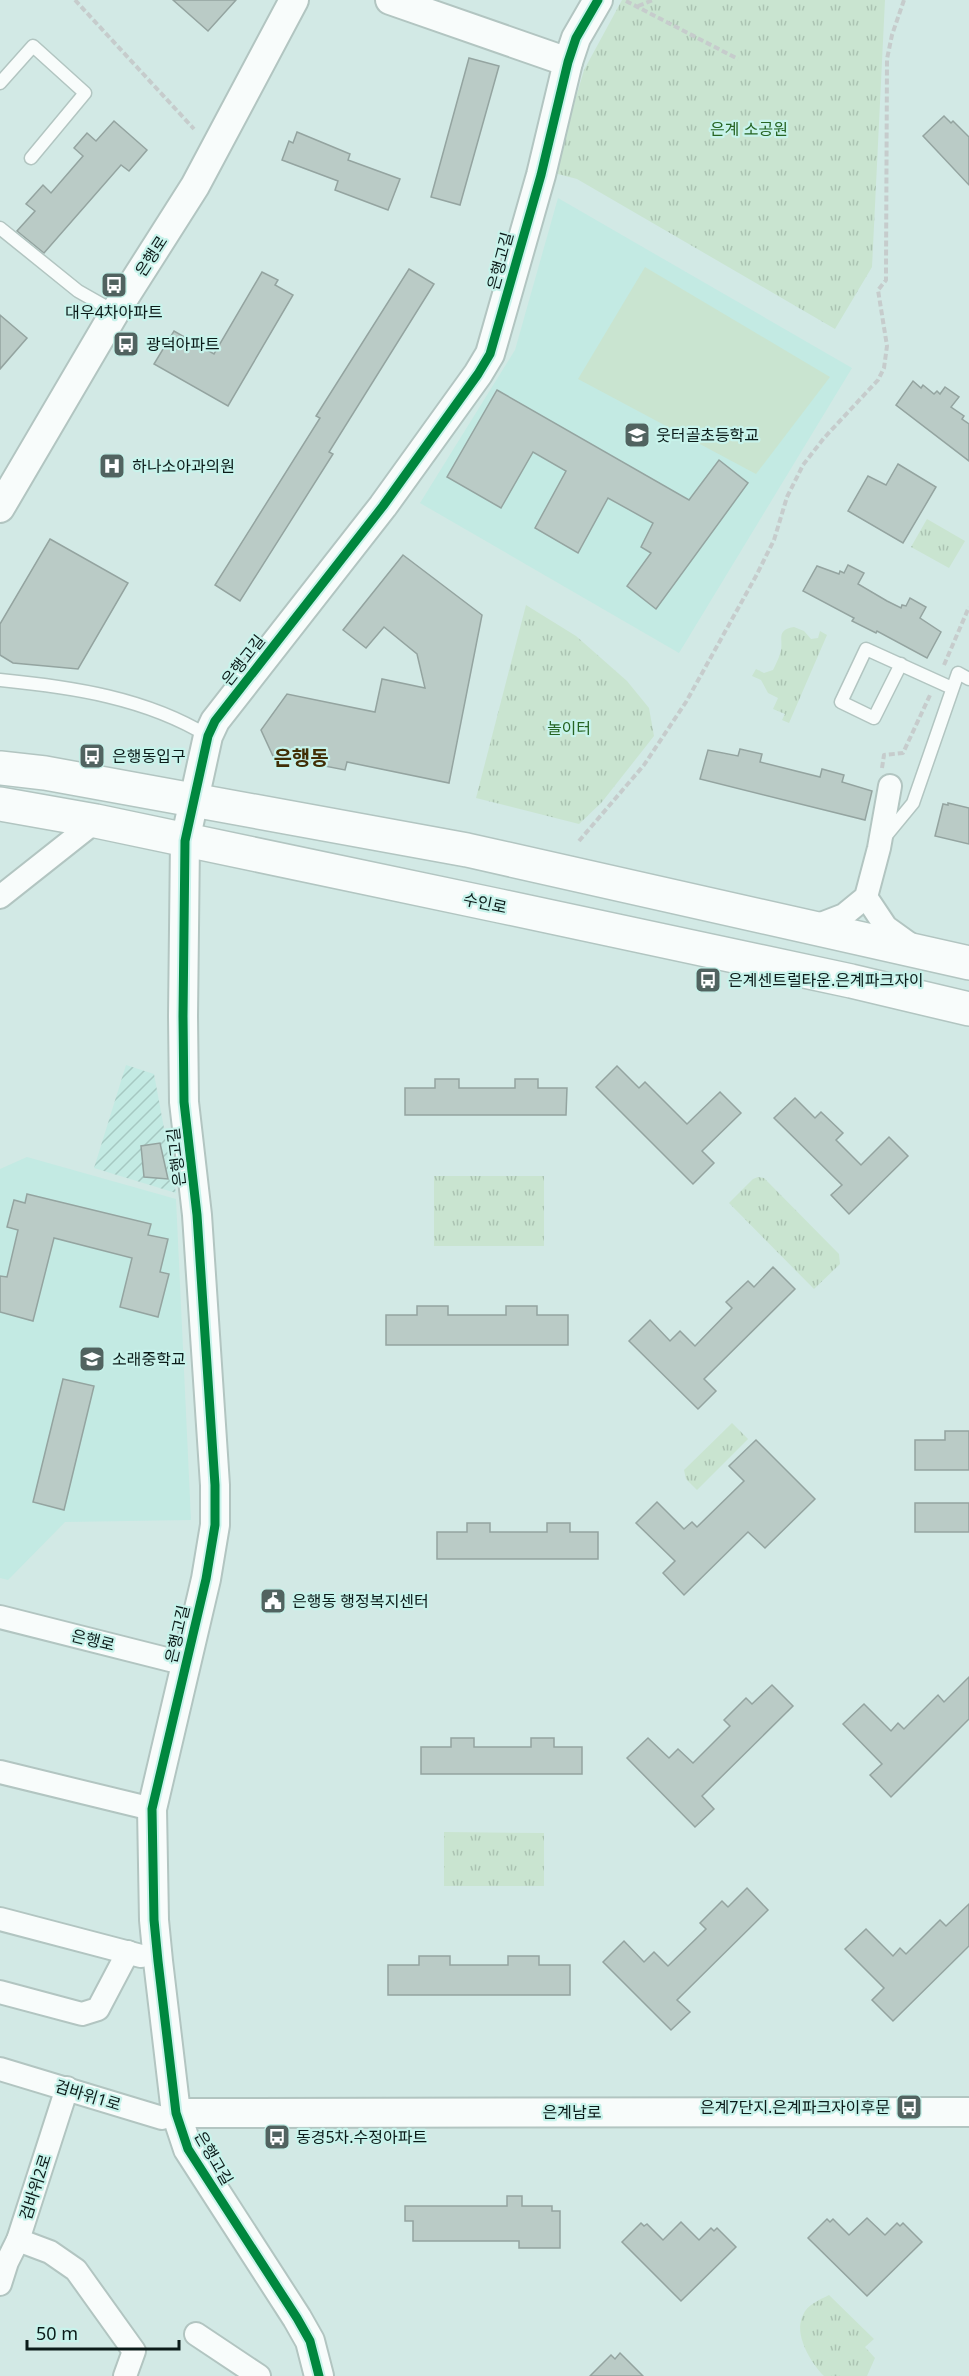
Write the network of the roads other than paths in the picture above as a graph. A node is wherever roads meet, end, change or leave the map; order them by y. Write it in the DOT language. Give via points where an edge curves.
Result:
graph roads {
  1 [pos="294,0"];
  2 [pos="390,0"];
  3 [pos="597,0"];
  4 [pos="568,62"];
  5 [pos="0,83"];
  6 [pos="31,158"];
  7 [pos="0,228"];
  8 [pos="115,312"];
  9 [pos="0,508"];
  10 [pos="901,664"];
  11 [pos="969,679"];
  12 [pos="0,680"];
  13 [pos="952,688"];
  14 [pos="208,736"];
  15 [pos="0,768"];
  16 [pos="885,781"];
  17 [pos="194,800"];
  18 [pos="0,804"];
  19 [pos="96,821"];
  20 [pos="185,841"];
  21 [pos="879,848"];
  22 [pos="3,892"];
  23 [pos="866,897"];
  24 [pos="813,927"];
  25 [pos="922,952"];
  26 [pos="969,963"];
  27 [pos="969,1009"];
  28 [pos="0,1617"];
  29 [pos="186,1664"];
  30 [pos="0,1772"];
  31 [pos="152,1809"];
  32 [pos="0,1919"];
  33 [pos="128,1952"];
  34 [pos="158,1961"];
  35 [pos="0,1992"];
  36 [pos="0,2069"];
  37 [pos="67,2088"];
  38 [pos="969,2112"];
  39 [pos="176,2113"];
  40 [pos="18,2240"];
  41 [pos="0,2284"];
  42 [pos="196,2334"];
  43 [pos="125,2376"];
  44 [pos="259,2376"];
  45 [pos="319,2376"];
  1 -- 8 [label="street, 은행로" via="195,186"];
  2 -- 4 [label="street"];
  3 -- 4 [label="street, 은행고길"];
  4 -- 14 [label="street, 은행고길" via="490,354 383,506 226,705"];
  5 -- 6 [label="lane" via="33,46 85,93"];
  7 -- 8 [label="lane" via="78,291"];
  8 -- 9 [label="street, 은행로"];
  10 -- 10 [label="lane" via="866,649 841,702 874,718"];
  10 -- 13 [label="lane"];
  11 -- 13 [label="lane" via="958,673"];
  12 -- 14 [label="lane" via="84,690 165,713"];
  13 -- 21 [label="lane" via="913,802"];
  14 -- 17 [label="street, 은행고길"];
  15 -- 17 [label="main road"];
  16 -- 21 [label="street"];
  17 -- 20 [label="street, 은행고길"];
  17 -- 24 [label="main road" via="467,850"];
  18 -- 19 [label="main road, 수인로"];
  19 -- 20 [label="main road, 수인로"];
  19 -- 22 [label="street"];
  20 -- 27 [label="main road, 수인로"];
  20 -- 29 [label="street, 은행고길" via="184,1101 197,1215 215,1485 213,1536"];
  21 -- 23 [label="street"];
  23 -- 24 [label="street" via="844,915"];
  23 -- 25 [label="street" via="885,927"];
  24 -- 25 [label="main road"];
  25 -- 26 [label="main road"];
  28 -- 29 [label="street, 은행로"];
  29 -- 31 [label="street, 은행고길"];
  30 -- 31 [label="street"];
  31 -- 34 [label="street, 은행고길"];
  32 -- 33 [label="street"];
  33 -- 34 [label="street"];
  33 -- 35 [label="street" via="99,2009 82,2014"];
  34 -- 39 [label="street, 은행고길"];
  36 -- 37 [label="street, 검바위1로"];
  37 -- 39 [label="street, 검바위1로" via="162,2118"];
  37 -- 40 [label="street, 검바위2로"];
  38 -- 39 [label="street, 은계남로"];
  39 -- 45 [label="street, 은행고길" via="188,2149 310,2341"];
  40 -- 41 [label="street, 검바위2로"];
  40 -- 43 [label="street" via="50,2252 76,2270 134,2351"];
  42 -- 44 [label="street"];
}
